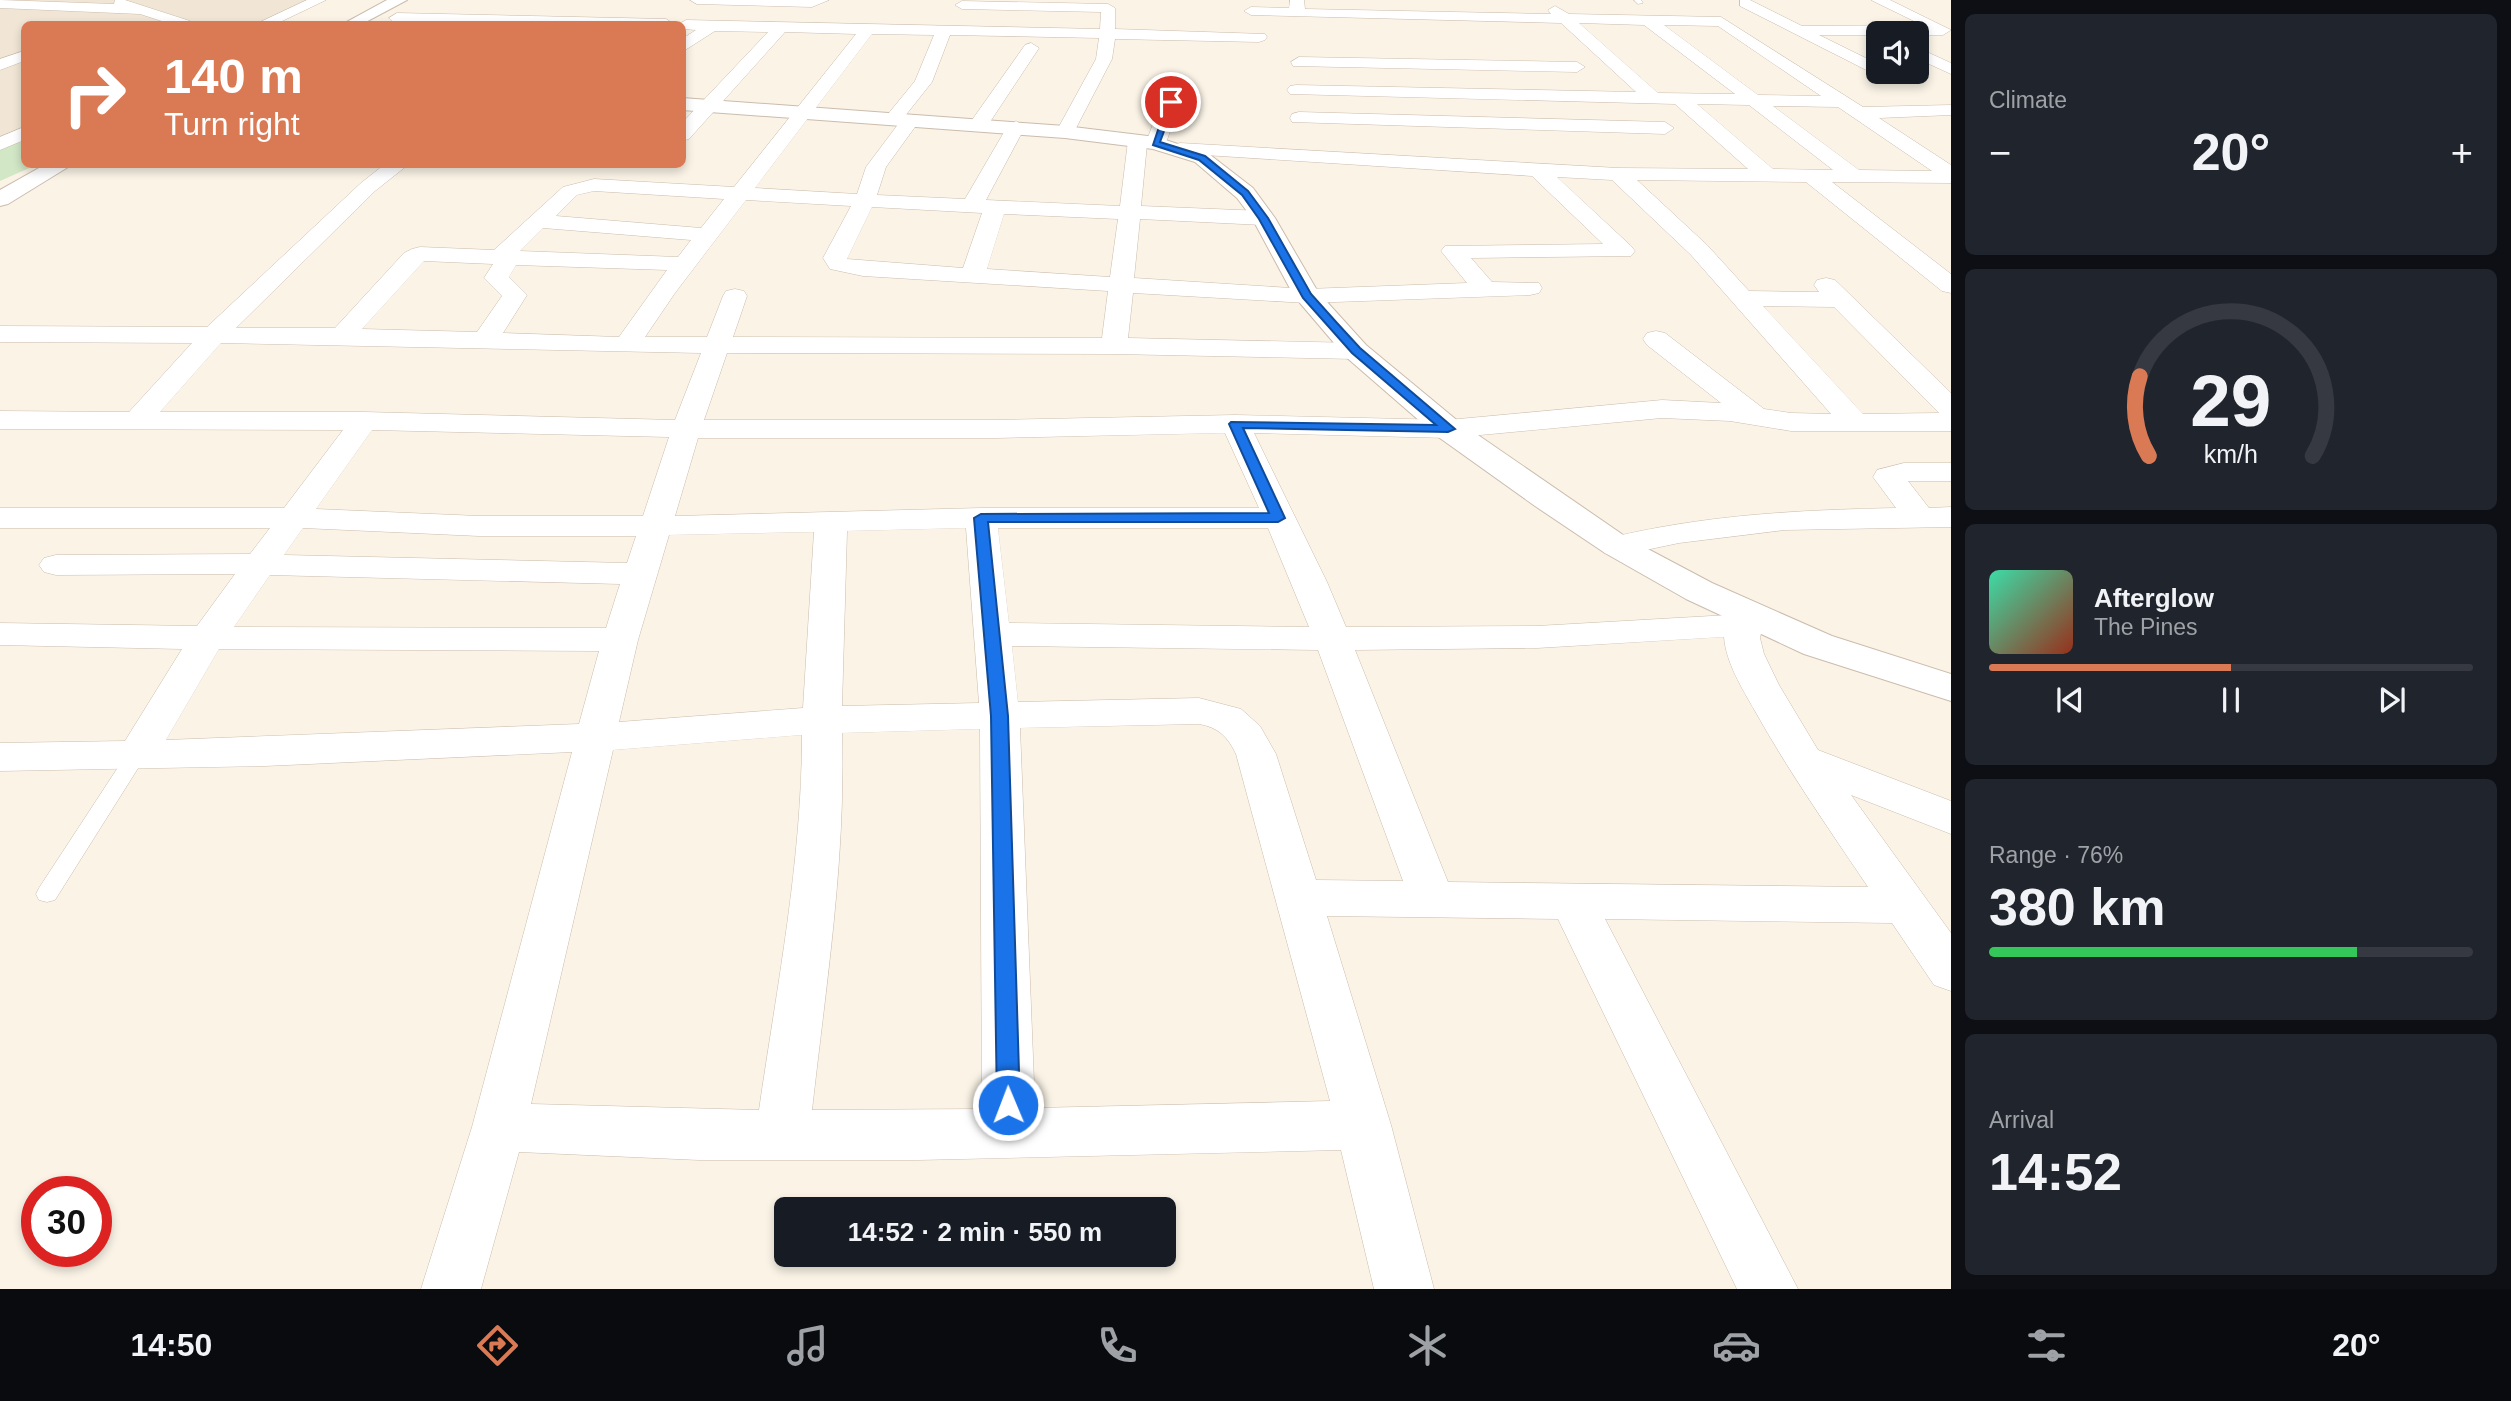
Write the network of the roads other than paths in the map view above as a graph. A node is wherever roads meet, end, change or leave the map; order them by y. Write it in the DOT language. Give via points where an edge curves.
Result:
graph roads {
  1 [pos="109,0"];
  2 [pos="169,0"];
  3 [pos="319,0"];
  4 [pos="400,0"];
  5 [pos="430,0"];
  6 [pos="698,0"];
  7 [pos="749,0"];
  8 [pos="822,0"];
  9 [pos="1544,0"];
  10 [pos="1878,0"];
  11 [pos="1745,3"];
  12 [pos="0,4"];
  13 [pos="1108,4"];
  14 [pos="26,5"];
  15 [pos="940,5"];
  16 [pos="1641,7"];
  17 [pos="142,10"];
  18 [pos="1251,10"];
  19 [pos="1760,10"];
  20 [pos="1793,10"];
  21 [pos="1860,11"];
  22 [pos="1902,11"];
  23 [pos="1299,12"];
  24 [pos="0,14"];
  25 [pos="1382,14"];
  26 [pos="1456,16"];
  27 [pos="1563,18"];
  28 [pos="113,21"];
  29 [pos="176,21"];
  30 [pos="271,21"];
  31 [pos="357,21"];
  32 [pos="390,21"];
  33 [pos="686,25"];
  34 [pos="712,26"];
  35 [pos="781,27"];
  36 [pos="868,29"];
  37 [pos="944,30"];
  38 [pos="1798,30"];
  39 [pos="1947,32"];
  40 [pos="1107,34"];
  41 [pos="1259,37"];
  42 [pos="686,44"];
  43 [pos="1479,44"];
  44 [pos="1569,45"];
  45 [pos="1595,46"];
  46 [pos="1031,48"];
  47 [pos="1840,51"];
  48 [pos="1866,51"];
  49 [pos="1951,52"];
  50 [pos="21,57"];
  51 [pos="1299,62"];
  52 [pos="0,65"];
  53 [pos="1866,65"];
  54 [pos="1577,67"];
  55 [pos="1951,69"];
  56 [pos="1178,81"];
  57 [pos="1296,90"];
  58 [pos="1543,94"];
  59 [pos="1923,95"];
  60 [pos="1652,97"];
  61 [pos="1678,97"];
  62 [pos="1754,99"];
  63 [pos="1844,102"];
  64 [pos="686,104"];
  65 [pos="711,106"];
  66 [pos="1951,110"];
  67 [pos="803,113"];
  68 [pos="1860,113"];
  69 [pos="902,119"];
  70 [pos="979,124"];
  71 [pos="1577,126"];
  72 [pos="1016,127"];
  73 [pos="0,128"];
  74 [pos="1665,128"];
  75 [pos="21,131"];
  76 [pos="686,131"];
  77 [pos="1065,131"];
  78 [pos="21,133"];
  79 [pos="1300,137"];
  80 [pos="0,144"];
  81 [pos="1158,144"];
  82 [pos="56,168"];
  83 [pos="394,168"];
  84 [pos="652,168"];
  85 [pos="1539,171"];
  86 [pos="1618,174"];
  87 [pos="1766,174"];
  88 [pos="1810,175"];
  89 [pos="1853,175"];
  90 [pos="1950,177"];
  91 [pos="636,187"];
  92 [pos="740,191"];
  93 [pos="0,199"];
  94 [pos="865,200"];
  95 [pos="984,207"];
  96 [pos="1128,214"];
  97 [pos="1263,218"];
  98 [pos="537,221"];
  99 [pos="707,235"];
  100 [pos="505,256"];
  101 [pos="684,264"];
  102 [pos="973,275"];
  103 [pos="1120,285"];
  104 [pos="1951,286"];
  105 [pos="1530,288"];
  106 [pos="1486,290"];
  107 [pos="735,296"];
  108 [pos="1307,296"];
  109 [pos="1744,298"];
  110 [pos="0,334"];
  111 [pos="214,335"];
  112 [pos="342,336"];
  113 [pos="1656,339"];
  114 [pos="485,340"];
  115 [pos="627,345"];
  116 [pos="717,345"];
  117 [pos="1114,346"];
  118 [pos="1356,351"];
  119 [pos="1951,409"];
  120 [pos="1758,418"];
  121 [pos="0,420"];
  122 [pos="137,420"];
  123 [pos="364,421"];
  124 [pos="1951,422"];
  125 [pos="1855,423"];
  126 [pos="1235,424"];
  127 [pos="686,429"];
  128 [pos="1448,429"];
  129 [pos="1951,472"];
  130 [pos="1936,517"];
  131 [pos="0,518"];
  132 [pos="294,518"];
  133 [pos="981,518"];
  134 [pos="1278,518"];
  135 [pos="831,520"];
  136 [pos="655,526"];
  137 [pos="1617,545"];
  138 [pos="258,564"];
  139 [pos="56,565"];
  140 [pos="640,574"];
  141 [pos="1745,619"];
  142 [pos="0,634"];
  143 [pos="992,634"];
  144 [pos="207,638"];
  145 [pos="1332,639"];
  146 [pos="620,640"];
  147 [pos="1951,688"];
  148 [pos="1000,716"];
  149 [pos="822,720"];
  150 [pos="598,737"];
  151 [pos="137,754"];
  152 [pos="0,757"];
  153 [pos="1804,760"];
  154 [pos="1951,818"];
  155 [pos="47,894"];
  156 [pos="1299,898"];
  157 [pos="1432,899"];
  158 [pos="1572,901"];
  159 [pos="1906,905"];
  160 [pos="1951,971"];
  161 [pos="1364,1125"];
  162 [pos="499,1127"];
  163 [pos="1009,1132"];
  164 [pos="783,1133"];
  165 [pos="451,1289"];
  166 [pos="1404,1289"];
  167 [pos="1768,1289"];
  1 -- 17 [label="street"];
  2 -- 17 [label="street"];
  3 -- 30 [label="street"];
  4 -- 31 [label="street"];
  5 -- 32 [label="street"];
  6 -- 7 [label="street"];
  7 -- 8 [label="street"];
  9 -- 27 [label="street"];
  10 -- 22 [label="street"];
  11 -- 19 [label="street"];
  12 -- 14 [label="street"];
  13 -- 15 [label="street"];
  13 -- 40 [label="street"];
  14 -- 17 [label="street"];
  14 -- 24 [label="street"];
  16 -- 27 [label="street"];
  16 -- 62 [label="street"];
  16 -- 63 [label="street" via="1724,24"];
  17 -- 28 [label="street"];
  17 -- 29 [label="street"];
  18 -- 23 [label="street"];
  19 -- 20 [label="street"];
  19 -- 38 [label="street"];
  21 -- 22 [label="street"];
  22 -- 39 [label="street"];
  23 -- 25 [label="street"];
  25 -- 26 [label="street"];
  25 -- 51 [label="street" via="1389,42 1300,47"];
  26 -- 27 [label="street"];
  26 -- 43 [label="street"];
  27 -- 45 [label="street"];
  33 -- 34 [label="street"];
  34 -- 35 [label="street"];
  34 -- 42 [label="street"];
  35 -- 36 [label="street"];
  35 -- 65 [label="street"];
  36 -- 37 [label="street"];
  36 -- 67 [label="street"];
  37 -- 40 [label="street"];
  37 -- 69 [label="street"];
  38 -- 39 [label="street"];
  38 -- 47 [label="street"];
  40 -- 41 [label="street" via="1202,43"];
  40 -- 77 [label="street" via="1104,59"];
  44 -- 45 [label="street"];
  45 -- 60 [label="street"];
  46 -- 70 [label="street"];
  47 -- 48 [label="street"];
  47 -- 53 [label="street"];
  49 -- 55 [label="street" via="1916,52"];
  50 -- 52 [label="street"];
  51 -- 54 [label="street"];
  51 -- 57 [label="street"];
  56 -- 81 [label="street"];
  57 -- 58 [label="street"];
  57 -- 79 [label="street"];
  58 -- 60 [label="street"];
  58 -- 71 [label="street"];
  59 -- 66 [label="street"];
  60 -- 61 [label="street"];
  61 -- 62 [label="street"];
  61 -- 87 [label="street"];
  62 -- 63 [label="street"];
  62 -- 89 [label="street"];
  63 -- 68 [label="street"];
  64 -- 65 [label="street"];
  65 -- 67 [label="street"];
  65 -- 76 [label="street"];
  66 -- 68 [label="street"];
  67 -- 69 [label="street"];
  67 -- 92 [label="street"];
  68 -- 90 [label="street"];
  69 -- 70 [label="street"];
  69 -- 94 [label="street" via="876,167"];
  70 -- 72 [label="street"];
  71 -- 74 [label="street"];
  71 -- 79 [label="street"];
  72 -- 77 [label="street"];
  72 -- 95 [label="street"];
  73 -- 75 [label="street"];
  77 -- 81 [label="street"];
  78 -- 80 [label="street"];
  79 -- 81 [label="street"];
  79 -- 85 [label="street"];
  81 -- 96 [label="street"];
  81 -- 97 [label="street" via="1202,158 1245,193"];
  82 -- 93 [label="street"];
  83 -- 111 [label="street" via="368,187"];
  84 -- 91 [label="street"];
  85 -- 86 [label="street"];
  85 -- 106 [label="street" via="1623,251 1453,251"];
  86 -- 87 [label="street"];
  86 -- 109 [label="street" via="1682,232"];
  87 -- 88 [label="street"];
  88 -- 89 [label="street"];
  88 -- 104 [label="street"];
  89 -- 90 [label="street"];
  91 -- 92 [label="street"];
  91 -- 98 [label="street" via="579,187"];
  92 -- 94 [label="street"];
  92 -- 99 [label="street"];
  94 -- 95 [label="street"];
  94 -- 102 [label="street" via="835,258 838,264"];
  95 -- 96 [label="street"];
  95 -- 102 [label="street"];
  96 -- 97 [label="street"];
  96 -- 103 [label="street"];
  97 -- 108 [label="street"];
  98 -- 99 [label="street"];
  98 -- 100 [label="street"];
  99 -- 101 [label="street"];
  100 -- 101 [label="street"];
  100 -- 112 [label="street" via="415,256"];
  100 -- 114 [label="street" via="496,278 515,295"];
  101 -- 115 [label="street"];
  102 -- 103 [label="street"];
  103 -- 108 [label="street"];
  103 -- 117 [label="street"];
  105 -- 106 [label="street"];
  106 -- 108 [label="street"];
  107 -- 116 [label="street"];
  108 -- 118 [label="street"];
  109 -- 119 [label="street" via="1833,292"];
  109 -- 125 [label="street"];
  110 -- 111 [label="street"];
  111 -- 112 [label="street"];
  111 -- 122 [label="street"];
  112 -- 114 [label="street"];
  113 -- 120 [label="street"];
  114 -- 115 [label="street"];
  115 -- 116 [label="street"];
  116 -- 117 [label="street"];
  116 -- 127 [label="street"];
  117 -- 118 [label="street"];
  118 -- 128 [label="street"];
  120 -- 125 [label="street"];
  120 -- 128 [label="street" via="1662,409"];
  121 -- 122 [label="street"];
  122 -- 123 [label="street"];
  123 -- 127 [label="street"];
  123 -- 132 [label="street"];
  124 -- 125 [label="street"];
  126 -- 127 [label="street"];
  126 -- 128 [label="street"];
  126 -- 134 [label="street"];
  127 -- 136 [label="street"];
  128 -- 137 [label="street"];
  129 -- 130 [label="street" via="1904,472 1888,477"];
  130 -- 137 [label="street" via="1785,520"];
  131 -- 132 [label="street"];
  132 -- 136 [label="street" via="479,526"];
  132 -- 138 [label="street"];
  133 -- 134 [label="street"];
  133 -- 135 [label="street"];
  133 -- 143 [label="street"];
  134 -- 145 [label="street"];
  135 -- 136 [label="street"];
  135 -- 149 [label="street"];
  136 -- 140 [label="street"];
  137 -- 141 [label="street"];
  138 -- 139 [label="street"];
  138 -- 140 [label="street"];
  138 -- 144 [label="street"];
  140 -- 146 [label="street"];
  141 -- 145 [label="street" via="1537,637"];
  141 -- 147 [label="street"];
  141 -- 153 [label="street" via="1742,638 1747,657"];
  142 -- 144 [label="street"];
  143 -- 145 [label="street"];
  143 -- 148 [label="street"];
  144 -- 146 [label="street"];
  144 -- 151 [label="street"];
  145 -- 157 [label="street"];
  146 -- 150 [label="street"];
  148 -- 149 [label="street"];
  148 -- 156 [label="street" via="1199,711 1234,720 1256,754"];
  148 -- 163 [label="street"];
  149 -- 150 [label="street"];
  149 -- 164 [label="street" via="818,857"];
  150 -- 151 [label="street"];
  150 -- 162 [label="street"];
  151 -- 152 [label="street"];
  151 -- 155 [label="lane"];
  153 -- 154 [label="street"];
  153 -- 159 [label="street"];
  156 -- 157 [label="street"];
  156 -- 161 [label="street"];
  157 -- 158 [label="street"];
  158 -- 159 [label="street"];
  158 -- 167 [label="street"];
  159 -- 160 [label="street"];
  161 -- 163 [label="street"];
  161 -- 166 [label="street"];
  162 -- 164 [label="street" via="699,1135"];
  162 -- 165 [label="street"];
  163 -- 164 [label="street"];
}
